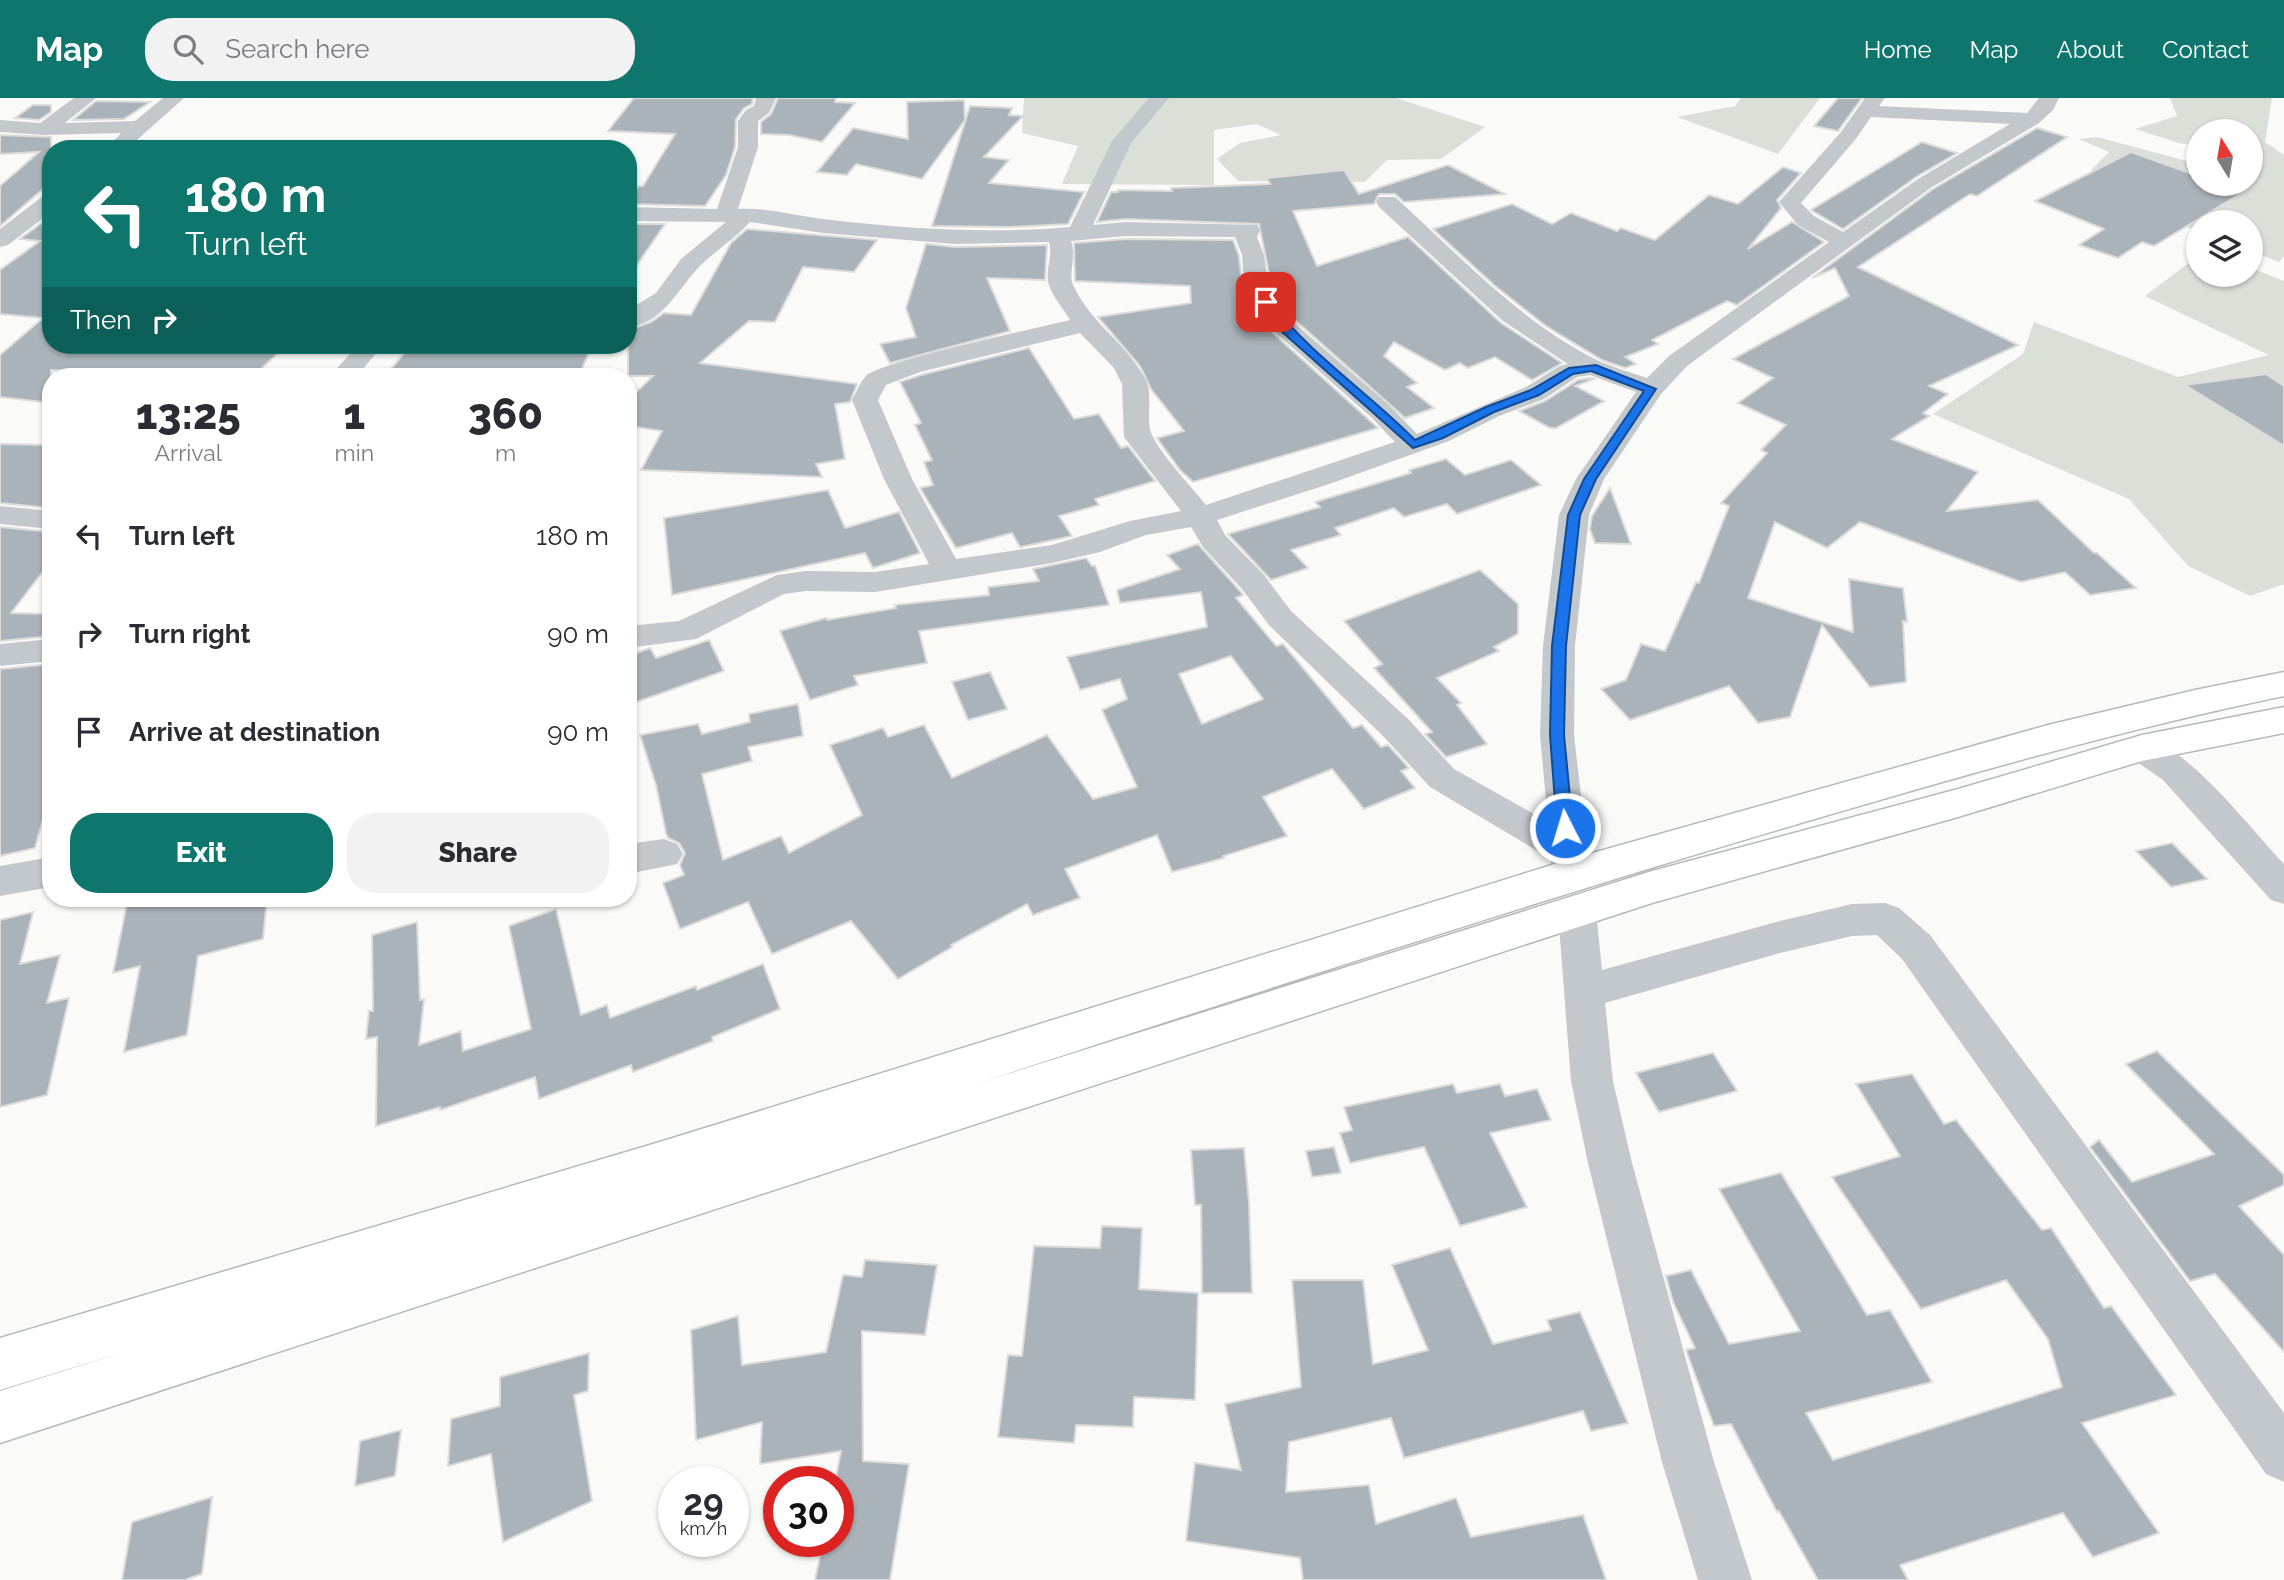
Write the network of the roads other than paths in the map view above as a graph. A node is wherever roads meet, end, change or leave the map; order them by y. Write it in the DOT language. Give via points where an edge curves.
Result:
graph roads {
  1 [pos="86,98"];
  2 [pos="174,98"];
  3 [pos="766,98"];
  4 [pos="1159,98"];
  5 [pos="2049,98"];
  6 [pos="1870,104"];
  7 [pos="2032,120"];
  8 [pos="0,126"];
  9 [pos="139,127"];
  10 [pos="44,129"];
  11 [pos="125,140"];
  12 [pos="1387,202"];
  13 [pos="42,208"];
  14 [pos="637,214"];
  15 [pos="736,214"];
  16 [pos="1069,233"];
  17 [pos="0,240"];
  18 [pos="1844,242"];
  19 [pos="637,315"];
  20 [pos="1085,324"];
  21 [pos="363,354"];
  22 [pos="1592,367"];
  23 [pos="351,368"];
  24 [pos="1651,389"];
  25 [pos="1413,445"];
  26 [pos="0,515"];
  27 [pos="1200,516"];
  28 [pos="42,519"];
  29 [pos="947,570"];
  30 [pos="637,636"];
  31 [pos="42,651"];
  32 [pos="0,655"];
  33 [pos="2284,684"];
  34 [pos="2284,720"];
  35 [pos="2142,748"];
  36 [pos="664,854"];
  37 [pos="637,858"];
  38 [pos="42,874"];
  39 [pos="1572,879"];
  40 [pos="0,881"];
  41 [pos="2284,889"];
  42 [pos="1584,992"];
  43 [pos="0,1363"];
  44 [pos="0,1417"];
  45 [pos="2284,1456"];
  46 [pos="1725,1580"];
  1 -- 10 [label="street"];
  2 -- 9 [label="street"];
  3 -- 15 [label="street" via="762,109 748,121"];
  4 -- 16 [label="street" via="1122,141"];
  5 -- 7 [label="street"];
  6 -- 7 [label="street"];
  6 -- 18 [label="street" via="1790,202 1793,211"];
  7 -- 18 [label="street" via="1925,183"];
  8 -- 10 [label="street"];
  9 -- 10 [label="street"];
  9 -- 11 [label="street"];
  12 -- 22 [label="street" via="1512,316"];
  13 -- 17 [label="street"];
  14 -- 15 [label="street"];
  15 -- 16 [label="street" via="955,237"];
  15 -- 19 [label="street" via="725,236 689,264 664,298"];
  16 -- 20 [label="street" via="1059,278"];
  16 -- 25 [label="street" via="1249,230 1245,237 1253,255 1255,284 1284,327"];
  18 -- 24 [label="street" via="1678,361"];
  20 -- 27 [label="street" via="1125,365 1135,384 1138,437"];
  20 -- 29 [label="street" via="876,380 865,400 898,479"];
  21 -- 23 [label="street"];
  22 -- 24 [label="street"];
  22 -- 25 [label="street" via="1569,371 1535,393"];
  24 -- 39 [label="street" via="1590,479 1574,515 1559,646 1557,735"];
  25 -- 27 [label="street"];
  26 -- 28 [label="street"];
  27 -- 29 [label="street" via="1140,527 1052,554"];
  27 -- 39 [label="street" via="1213,540 1280,618 1442,778"];
  29 -- 30 [label="street" via="875,582 777,585 685,631"];
  31 -- 32 [label="street"];
  33 -- 39 [label="highway" via="2048,738"];
  34 -- 35 [label="highway"];
  35 -- 39 [label="highway" via="1652,887"];
  35 -- 41 [label="street" via="2175,771"];
  36 -- 37 [label="street"];
  38 -- 40 [label="street"];
  39 -- 42 [label="street"];
  39 -- 43 [label="highway" via="663,1163"];
  39 -- 44 [label="highway"];
  42 -- 45 [label="street" via="1780,937 1852,920 1885,919 1916,947"];
  42 -- 46 [label="street" via="1592,1080 1610,1163 1688,1462"];
}
